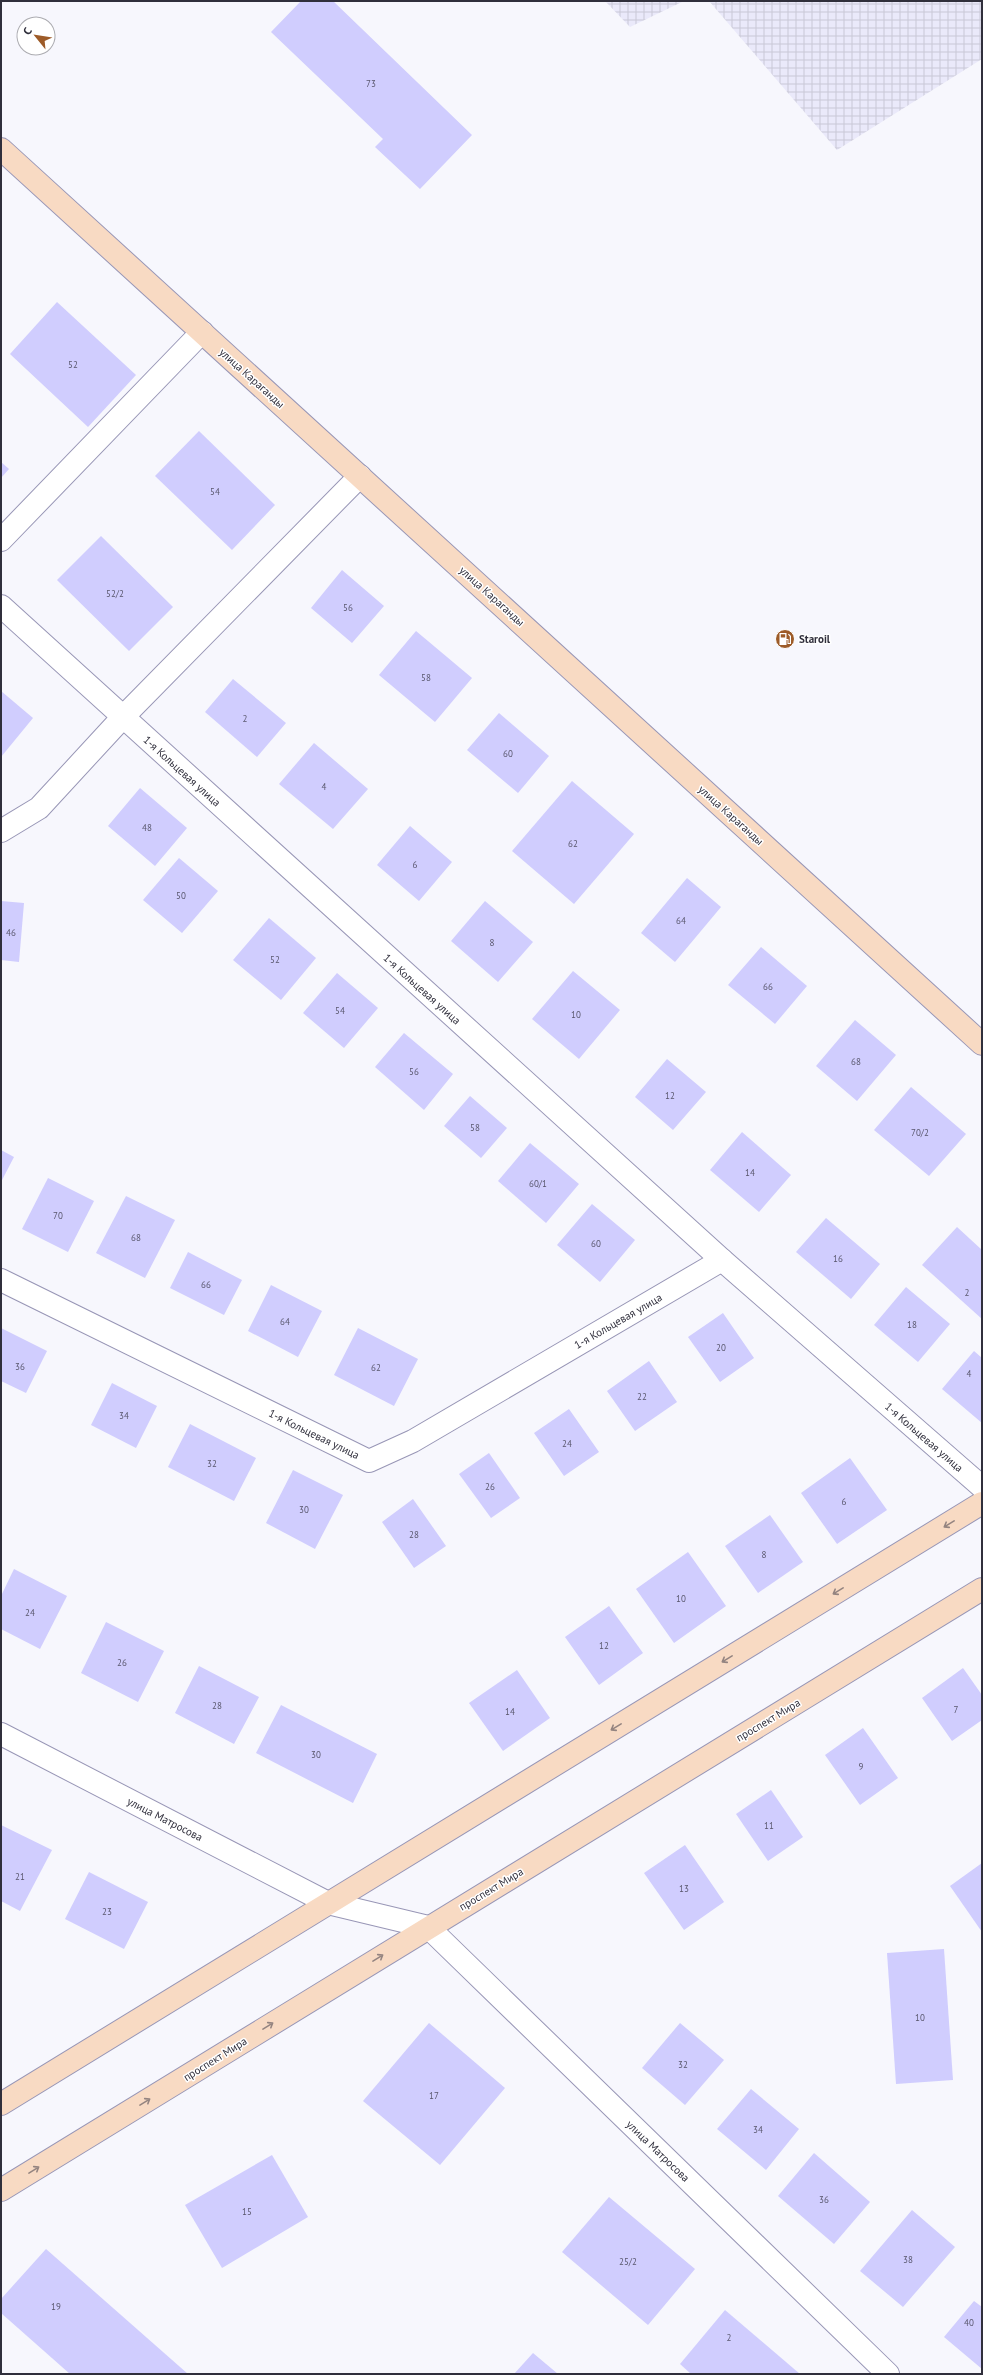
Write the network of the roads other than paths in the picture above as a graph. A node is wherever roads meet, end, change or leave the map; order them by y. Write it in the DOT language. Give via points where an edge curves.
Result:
graph roads {
  1 [pos="1,149"];
  2 [pos="202,332"];
  3 [pos="360,476"];
  4 [pos="1,540"];
  5 [pos="1,606"];
  6 [pos="122,718"];
  7 [pos="1,831"];
  8 [pos="982,1044"];
  9 [pos="722,1260"];
  10 [pos="1,1280"];
  11 [pos="982,1487"];
  12 [pos="982,1503"];
  13 [pos="982,1589"];
  14 [pos="1,1734"];
  15 [pos="328,1903"];
  16 [pos="428,1927"];
  17 [pos="1,2104"];
  18 [pos="1,2190"];
  19 [pos="888,2374"];
  1 -- 2 [label="main road, улица Караганды"];
  2 -- 3 [label="main road, улица Караганды"];
  2 -- 4 [label="street"];
  3 -- 6 [label="street"];
  3 -- 8 [label="main road, улица Караганды"];
  5 -- 6 [label="street, 1-я Кольцевая улица"];
  6 -- 7 [label="street" via="39,808"];
  6 -- 9 [label="street, 1-я Кольцевая улица"];
  9 -- 10 [label="street, 1-я Кольцевая улица" via="413,1441 369,1462"];
  9 -- 11 [label="street, 1-я Кольцевая улица"];
  12 -- 15 [label="main road, one-way"];
  13 -- 16 [label="main road, проспект Мира"];
  14 -- 15 [label="street, улица Матросова"];
  15 -- 16 [label="street, улица Матросова"];
  15 -- 17 [label="main road"];
  18 -- 16 [label="main road, проспект Мира, one-way"];
  16 -- 19 [label="street, улица Матросова"];
}
